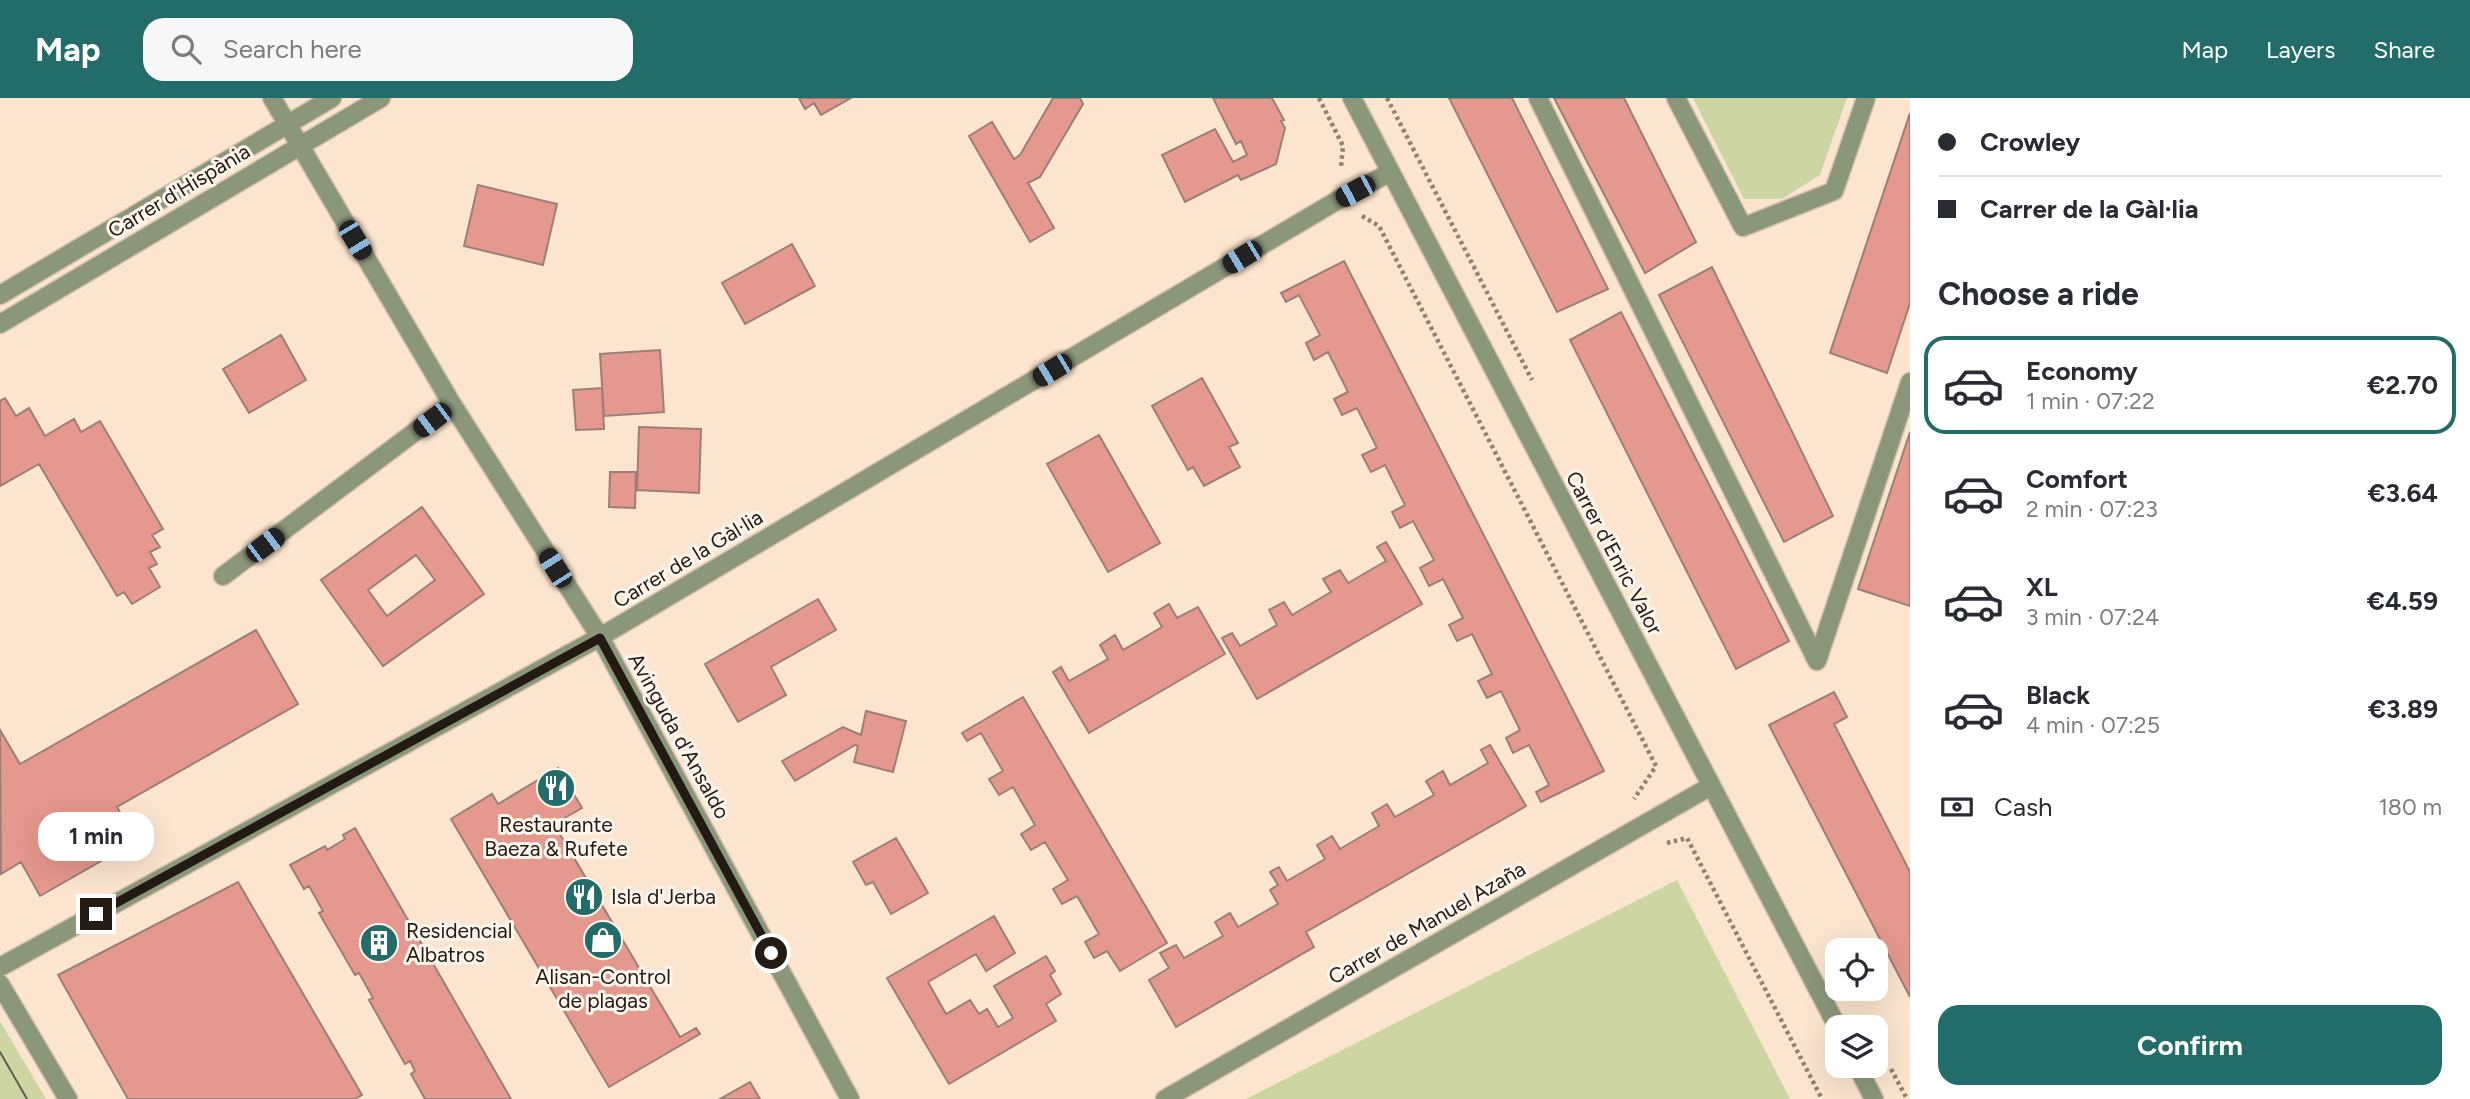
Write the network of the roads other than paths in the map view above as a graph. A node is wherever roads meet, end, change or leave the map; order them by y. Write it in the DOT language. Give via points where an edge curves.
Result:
graph roads {
  1 [pos="272,98"];
  2 [pos="332,98"];
  3 [pos="381,98"];
  4 [pos="1352,98"];
  5 [pos="1538,98"];
  6 [pos="1675,98"];
  7 [pos="1866,98"];
  8 [pos="287,125"];
  9 [pos="299,146"];
  10 [pos="1389,173"];
  11 [pos="0,295"];
  12 [pos="0,324"];
  13 [pos="1910,382"];
  14 [pos="452,404"];
  15 [pos="223,576"];
  16 [pos="600,638"];
  17 [pos="1711,786"];
  18 [pos="0,967"];
  19 [pos="0,984"];
  20 [pos="1831,1015"];
  21 [pos="1863,1078"];
  22 [pos="68,1099"];
  23 [pos="850,1099"];
  24 [pos="1165,1099"];
  25 [pos="1874,1099"];
  1 -- 8 [label="street, Avinguda d'Ansaldo"];
  2 -- 8 [label="street, Carrer d'Hispània"];
  3 -- 9 [label="street, Carrer d'Hispània"];
  4 -- 10 [label="street, Carrer d'Enric Valor"];
  5 -- 13 [label="street" via="1816,661"];
  6 -- 7 [label="street" via="1743,227 1834,191"];
  8 -- 9 [label="street, Avinguda d'Ansaldo"];
  8 -- 11 [label="street, Carrer d'Hispània"];
  9 -- 12 [label="street, Carrer d'Hispània"];
  9 -- 14 [label="street, Avinguda d'Ansaldo"];
  10 -- 16 [label="street, Carrer de la Gàl·lia"];
  10 -- 17 [label="street, Carrer d'Enric Valor"];
  14 -- 15 [label="street"];
  14 -- 16 [label="street, Avinguda d'Ansaldo"];
  16 -- 18 [label="street, Carrer de la Gàl·lia"];
  16 -- 23 [label="street, Avinguda d'Ansaldo"];
  17 -- 20 [label="street, Carrer d'Enric Valor"];
  17 -- 24 [label="street, Carrer de Manuel Azaña"];
  19 -- 22 [label="street"];
  21 -- 25 [label="street"];
}
